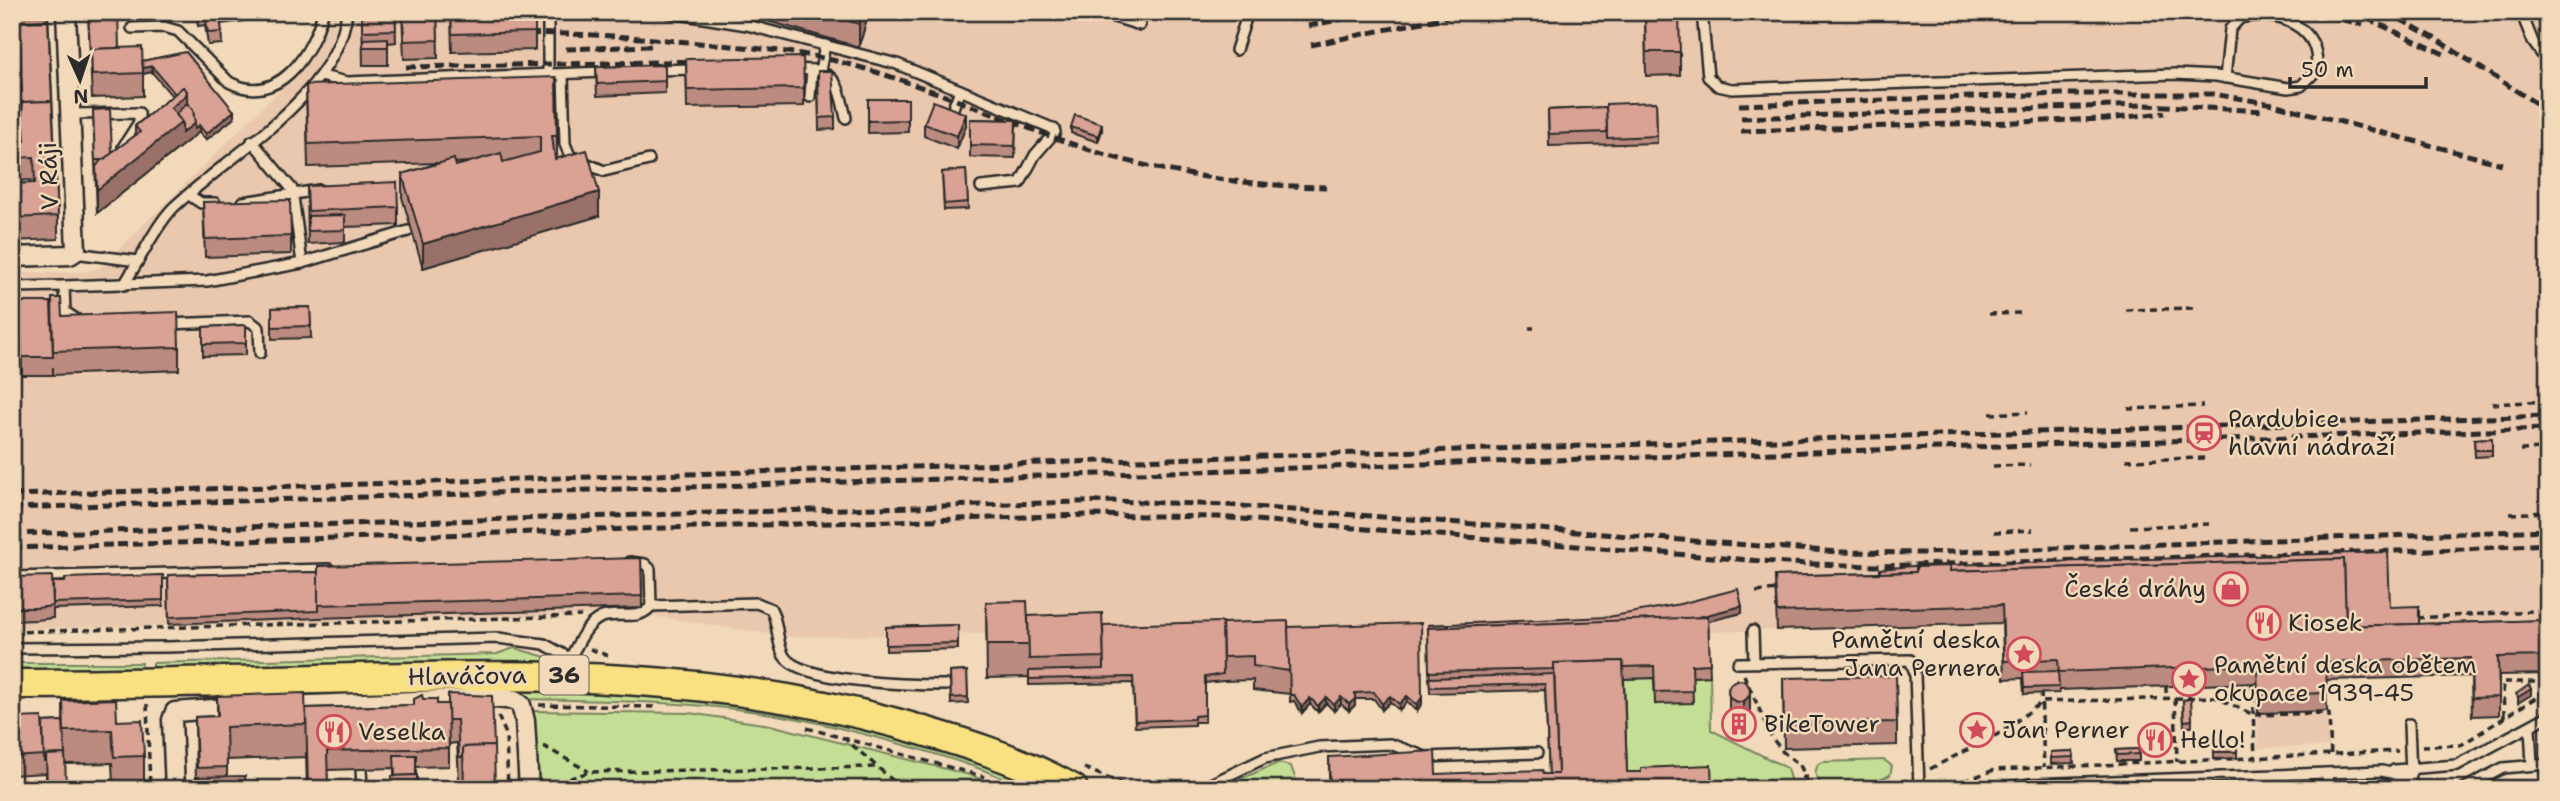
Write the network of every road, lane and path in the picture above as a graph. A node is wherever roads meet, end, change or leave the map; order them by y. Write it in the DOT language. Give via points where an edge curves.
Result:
graph roads {
  1 [pos="66,12"];
  2 [pos="323,12"];
  3 [pos="347,12"];
  4 [pos="548,12"];
  5 [pos="666,12"];
  6 [pos="1098,12"];
  7 [pos="1248,12"];
  8 [pos="1702,12"];
  9 [pos="2521,12"];
  10 [pos="1140,25"];
  11 [pos="132,28"];
  12 [pos="825,45"];
  13 [pos="1236,50"];
  14 [pos="2548,63"];
  15 [pos="712,69"];
  16 [pos="776,69"];
  17 [pos="816,70"];
  18 [pos="645,71"];
  19 [pos="618,72"];
  20 [pos="548,74"];
  21 [pos="564,74"];
  22 [pos="321,76"];
  23 [pos="2225,78"];
  24 [pos="960,90"];
  25 [pos="810,97"];
  26 [pos="70,114"];
  27 [pos="950,116"];
  28 [pos="846,118"];
  29 [pos="252,141"];
  30 [pos="123,147"];
  31 [pos="649,160"];
  32 [pos="981,187"];
  33 [pos="324,189"];
  34 [pos="294,194"];
  35 [pos="189,195"];
  36 [pos="408,231"];
  37 [pos="74,253"];
  38 [pos="12,257"];
  39 [pos="138,261"];
  40 [pos="302,263"];
  41 [pos="124,285"];
  42 [pos="64,286"];
  43 [pos="12,287"];
  44 [pos="64,307"];
  45 [pos="2193,307"];
  46 [pos="38,308"];
  47 [pos="51,308"];
  48 [pos="12,309"];
  49 [pos="2126,310"];
  50 [pos="2023,313"];
  51 [pos="1989,314"];
  52 [pos="87,324"];
  53 [pos="157,324"];
  54 [pos="260,353"];
  55 [pos="2548,401"];
  56 [pos="2492,404"];
  57 [pos="2203,406"];
  58 [pos="2128,408"];
  59 [pos="2028,412"];
  60 [pos="1990,414"];
  61 [pos="2548,449"];
  62 [pos="2520,450"];
  63 [pos="2204,458"];
  64 [pos="2126,460"];
  65 [pos="2030,466"];
  66 [pos="1993,467"];
  67 [pos="2548,512"];
  68 [pos="2510,514"];
  69 [pos="2209,524"];
  70 [pos="2130,527"];
  71 [pos="2033,530"];
  72 [pos="1993,532"];
  73 [pos="624,562"];
  74 [pos="334,569"];
  75 [pos="12,577"];
  76 [pos="1786,589"];
  77 [pos="1756,592"];
  78 [pos="651,606"];
  79 [pos="2548,610"];
  80 [pos="601,617"];
  81 [pos="2405,618"];
  82 [pos="1753,631"];
  83 [pos="12,632"];
  84 [pos="12,648"];
  85 [pos="1754,662"];
  86 [pos="1738,663"];
  87 [pos="573,667"];
  88 [pos="2548,682"];
  89 [pos="2252,683"];
  90 [pos="12,684"];
  91 [pos="946,685"];
  92 [pos="2050,686"];
  93 [pos="2166,686"];
  94 [pos="2032,687"];
  95 [pos="2041,687"];
  96 [pos="2183,689"];
  97 [pos="2548,691"];
  98 [pos="2166,698"];
  99 [pos="2175,698"];
  100 [pos="2183,698"];
  101 [pos="2042,702"];
  102 [pos="521,705"];
  103 [pos="147,706"];
  104 [pos="494,708"];
  105 [pos="666,708"];
  106 [pos="2254,715"];
  107 [pos="2548,716"];
  108 [pos="2504,718"];
  109 [pos="2409,724"];
  110 [pos="794,725"];
  111 [pos="2530,727"];
  112 [pos="842,736"];
  113 [pos="138,739"];
  114 [pos="527,744"];
  115 [pos="149,746"];
  116 [pos="2410,751"];
  117 [pos="1537,753"];
  118 [pos="2331,757"];
  119 [pos="2255,760"];
  120 [pos="2177,762"];
  121 [pos="2548,764"];
  122 [pos="2532,765"];
  123 [pos="876,766"];
  124 [pos="2044,767"];
  125 [pos="361,768"];
  126 [pos="2382,771"];
  127 [pos="589,772"];
  128 [pos="2327,773"];
  129 [pos="1919,774"];
  130 [pos="2401,775"];
  131 [pos="1805,776"];
  132 [pos="991,779"];
  133 [pos="2178,779"];
  134 [pos="2410,779"];
  135 [pos="2507,786"];
  136 [pos="2394,787"];
  137 [pos="1893,788"];
  138 [pos="2370,788"];
  139 [pos="150,789"];
  140 [pos="175,789"];
  141 [pos="362,789"];
  142 [pos="508,789"];
  143 [pos="529,789"];
  144 [pos="562,789"];
  145 [pos="885,789"];
  146 [pos="1073,789"];
  147 [pos="1200,789"];
  148 [pos="1796,789"];
  149 [pos="1811,789"];
  150 [pos="1919,789"];
  151 [pos="1996,789"];
  152 [pos="2328,789"];
  153 [pos="2347,789"];
  154 [pos="2375,789"];
  155 [pos="2416,789"];
  156 [pos="2463,789"];
  157 [pos="2494,789"];
  158 [pos="2521,789"];
  1 -- 26 [label="street, V Ráji"];
  2 -- 11 [label="lane" via="308,51 292,73 258,87 229,82 178,31"];
  3 -- 22 [label="lane" via="339,45"];
  4 -- 20 [label="lane"];
  5 -- 12 [label="lane" via="739,23"];
  6 -- 10 [label="lane"];
  7 -- 13 [label="lane"];
  8 -- 23 [label="lane" via="1708,77 1725,89 2175,74"];
  9 -- 14 [label="lane"];
  12 -- 17 [label="lane"];
  12 -- 24 [label="lane" via="897,64"];
  15 -- 18 [label="lane"];
  16 -- 17 [label="lane"];
  17 -- 25 [label="lane"];
  17 -- 28 [label="lane" via="836,80"];
  19 -- 21 [label="lane"];
  20 -- 21 [label="lane"];
  20 -- 22 [label="lane" via="347,82"];
  21 -- 31 [label="lane" via="566,159 604,171"];
  22 -- 29 [label="lane"];
  23 -- 23 [label="lane" via="2275,88 2301,86 2316,71 2315,44 2295,25 2265,17 2240,18 2228,37"];
  24 -- 27 [label="lane"];
  24 -- 32 [label="lane" via="1055,130 1020,183"];
  26 -- 30 [label="lane" via="139,113 139,122"];
  26 -- 37 [label="street, V Ráji"];
  29 -- 34 [label="lane"];
  29 -- 35 [label="lane"];
  33 -- 34 [label="lane"];
  34 -- 35 [label="lane" via="229,204 201,202"];
  34 -- 40 [label="lane"];
  35 -- 39 [label="lane" via="165,218"];
  36 -- 40 [label="lane"];
  37 -- 38 [label="street"];
  37 -- 39 [label="lane"];
  39 -- 41 [label="lane"];
  40 -- 41 [label="lane" via="207,281"];
  41 -- 42 [label="lane"];
  42 -- 43 [label="lane"];
  42 -- 44 [label="lane"];
  44 -- 47 [label="lane"];
  44 -- 52 [label="lane" via="67,316"];
  45 -- 49 [label="path"];
  46 -- 48 [label="lane"];
  50 -- 51 [label="path"];
  53 -- 54 [label="lane" via="250,321 259,328"];
  55 -- 56 [label="path"];
  57 -- 58 [label="path"];
  59 -- 60 [label="path"];
  61 -- 62 [label="path"];
  63 -- 64 [label="path"];
  65 -- 66 [label="path"];
  67 -- 68 [label="path"];
  69 -- 70 [label="path"];
  71 -- 72 [label="path"];
  73 -- 78 [label="lane" via="638,562 650,569"];
  74 -- 75 [label="lane"];
  76 -- 77 [label="path"];
  78 -- 80 [label="lane" via="641,615"];
  78 -- 91 [label="lane" via="757,603 771,609 783,655 796,666 870,684"];
  79 -- 81 [label="path"];
  80 -- 83 [label="path"];
  80 -- 87 [label="lane" via="589,626"];
  82 -- 85 [label="lane"];
  84 -- 87 [label="lane" via="498,638 544,644"];
  85 -- 86 [label="lane"];
  85 -- 129 [label="lane" via="1910,660 1915,673"];
  86 -- 131 [label="path" via="1772,738"];
  87 -- 90 [label="main road, Hlaváčova / 36"];
  87 -- 146 [label="main road, Hlaváčova / 36" via="821,704 972,746"];
  88 -- 108 [label="path" via="2503,682"];
  89 -- 106 [label="path"];
  92 -- 95 [label="path"];
  93 -- 98 [label="path"];
  94 -- 95 [label="path"];
  95 -- 101 [label="path"];
  96 -- 100 [label="path"];
  97 -- 108 [label="path"];
  98 -- 99 [label="path"];
  98 -- 101 [label="path"];
  99 -- 100 [label="path"];
  99 -- 120 [label="path"];
  100 -- 106 [label="path" via="2215,697"];
  101 -- 124 [label="path"];
  101 -- 129 [label="path" via="2002,732"];
  102 -- 105 [label="path"];
  102 -- 114 [label="street"];
  102 -- 140 [label="street, Hlaváčova" via="496,698 175,712"];
  103 -- 115 [label="path"];
  104 -- 142 [label="path" via="506,734"];
  106 -- 118 [label="path" via="2329,713"];
  106 -- 119 [label="path"];
  107 -- 111 [label="lane"];
  108 -- 116 [label="path" via="2461,745"];
  109 -- 116 [label="lane"];
  110 -- 112 [label="path"];
  111 -- 122 [label="lane"];
  111 -- 134 [label="lane" via="2457,765"];
  112 -- 123 [label="path"];
  112 -- 132 [label="path"];
  113 -- 115 [label="path"];
  114 -- 127 [label="path" via="541,744"];
  114 -- 143 [label="street"];
  115 -- 139 [label="path"];
  116 -- 118 [label="path"];
  116 -- 134 [label="lane"];
  117 -- 147 [label="lane" via="1426,757 1390,744 1319,747 1265,758"];
  118 -- 119 [label="path"];
  119 -- 120 [label="path"];
  120 -- 133 [label="path"];
  121 -- 122 [label="lane"];
  122 -- 156 [label="lane" via="2499,769"];
  123 -- 127 [label="path"];
  123 -- 145 [label="path" via="898,786"];
  125 -- 141 [label="lane"];
  126 -- 128 [label="lane"];
  126 -- 130 [label="lane"];
  126 -- 134 [label="lane"];
  127 -- 144 [label="path" via="571,778"];
  128 -- 133 [label="lane"];
  128 -- 152 [label="lane"];
  129 -- 137 [label="path"];
  129 -- 150 [label="lane"];
  130 -- 134 [label="lane"];
  130 -- 136 [label="lane"];
  131 -- 148 [label="path"];
  131 -- 149 [label="path"];
  133 -- 151 [label="lane"];
  134 -- 136 [label="lane"];
  134 -- 155 [label="lane"];
  135 -- 157 [label="path"];
  135 -- 158 [label="path"];
  136 -- 138 [label="lane"];
  138 -- 153 [label="lane"];
  138 -- 154 [label="lane"];
}
